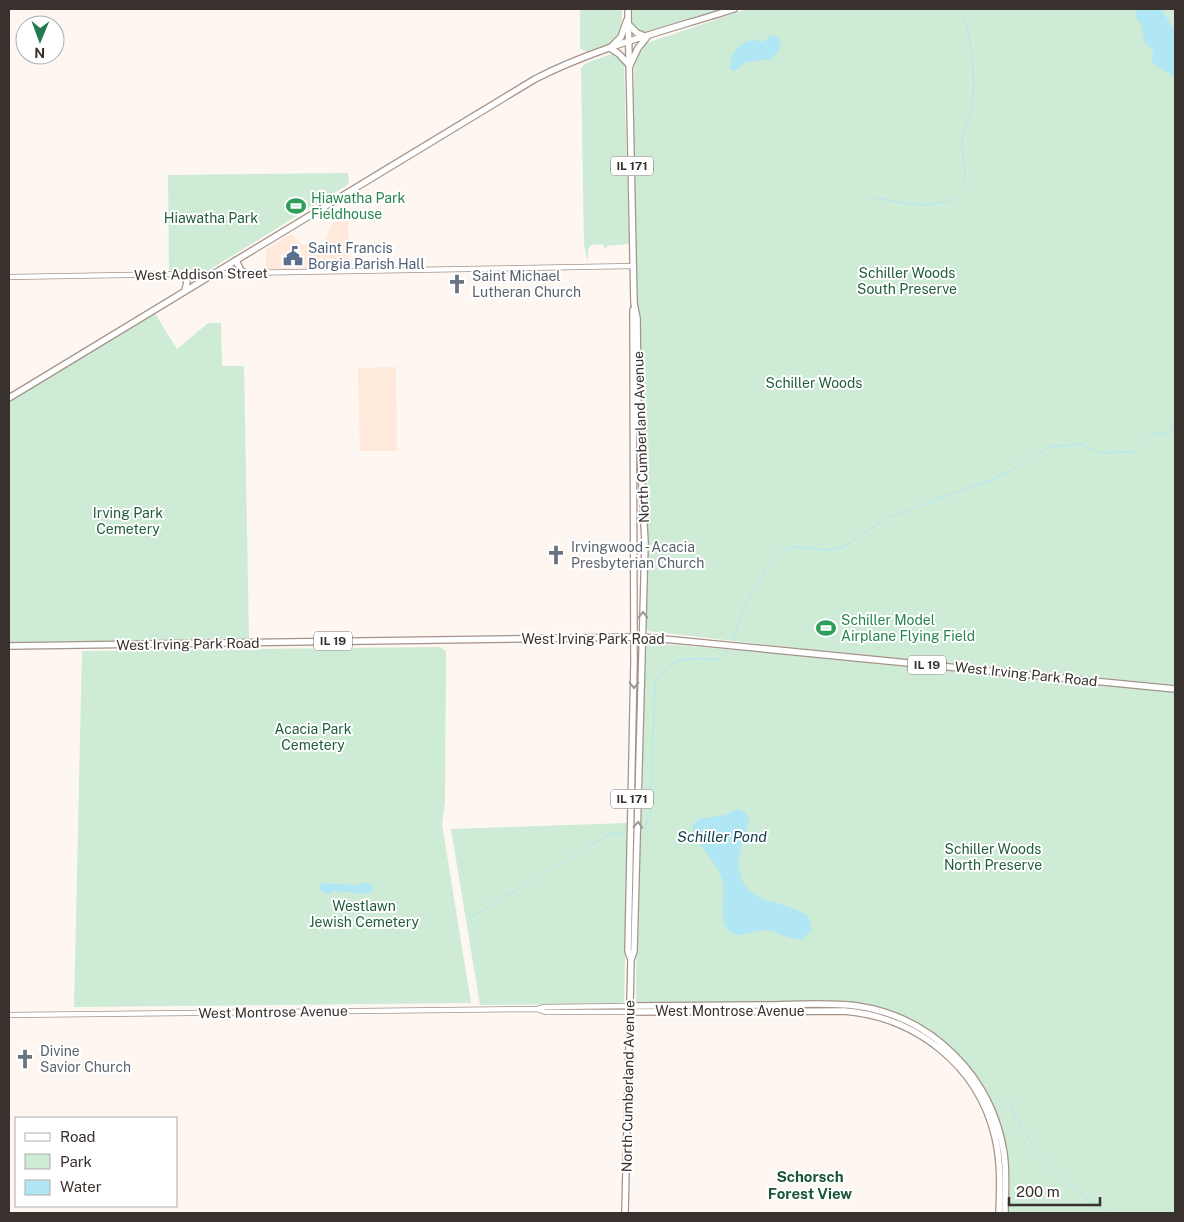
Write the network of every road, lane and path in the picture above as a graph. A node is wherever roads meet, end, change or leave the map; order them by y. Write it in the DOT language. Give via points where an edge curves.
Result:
graph roads {
  1 [pos="628,9"];
  2 [pos="734,9"];
  3 [pos="628,18"];
  4 [pos="629,25"];
  5 [pos="647,37"];
  6 [pos="629,42"];
  7 [pos="610,48"];
  8 [pos="630,66"];
  9 [pos="236,260"];
  10 [pos="634,266"];
  11 [pos="246,273"];
  12 [pos="184,274"];
  13 [pos="211,274"];
  14 [pos="9,277"];
  15 [pos="185,290"];
  16 [pos="634,303"];
  17 [pos="9,398"];
  18 [pos="634,637"];
  19 [pos="643,637"];
  20 [pos="9,646"];
  21 [pos="1175,689"];
  22 [pos="631,960"];
  23 [pos="834,1008"];
  24 [pos="630,1009"];
  25 [pos="9,1015"];
  26 [pos="626,1213"];
  27 [pos="999,1213"];
  28 [pos="1004,1213"];
  1 -- 3 [label="main road, North Cumberland Avenue / IL 171"];
  2 -- 5 [label="main road"];
  3 -- 4 [label="main road, North Cumberland Avenue / IL 171"];
  3 -- 7 [label="main road" via="620,37"];
  4 -- 5 [label="main road"];
  4 -- 6 [label="main road, North Cumberland Avenue / IL 171"];
  5 -- 6 [label="main road"];
  5 -- 8 [label="main road"];
  6 -- 7 [label="main road"];
  6 -- 8 [label="main road, North Cumberland Avenue / IL 171"];
  7 -- 8 [label="main road"];
  7 -- 9 [label="main road" via="559,66 535,79"];
  8 -- 10 [label="main road, North Cumberland Avenue / IL 171"];
  9 -- 11 [label="main road" via="241,271"];
  9 -- 13 [label="main road"];
  10 -- 11 [label="street, West Addison Street"];
  10 -- 16 [label="main road, North Cumberland Avenue / IL 171"];
  11 -- 13 [label="street, West Addison Street"];
  12 -- 13 [label="street, West Addison Street"];
  12 -- 14 [label="street, West Addison Street"];
  12 -- 15 [label="main road"];
  13 -- 15 [label="main road"];
  15 -- 17 [label="main road"];
  16 -- 18 [label="main road, North Cumberland Avenue / IL 171"];
  19 -- 16 [label="main road, North Cumberland Avenue / IL 171, one-way" via="645,543"];
  18 -- 19 [label="main road, West Irving Park Road / IL 19"];
  18 -- 20 [label="main road, West Irving Park Road / IL 19"];
  18 -- 22 [label="main road, North Cumberland Avenue / IL 171, one-way" via="628,952"];
  19 -- 21 [label="main road, West Irving Park Road / IL 19"];
  22 -- 19 [label="main road, North Cumberland Avenue / IL 171, one-way" via="640,803"];
  22 -- 24 [label="main road, North Cumberland Avenue / IL 171"];
  23 -- 24 [label="main road, West Montrose Avenue"];
  23 -- 27 [label="main road" via="866,1013 911,1029 942,1050 963,1072 980,1097 995,1137 1000,1171"];
  23 -- 28 [label="main road" via="880,1011 916,1025 949,1048 970,1071 990,1104 1000,1132 1005,1167"];
  24 -- 25 [label="street, West Montrose Avenue"];
  24 -- 26 [label="main road, North Cumberland Avenue / IL 171"];
}
